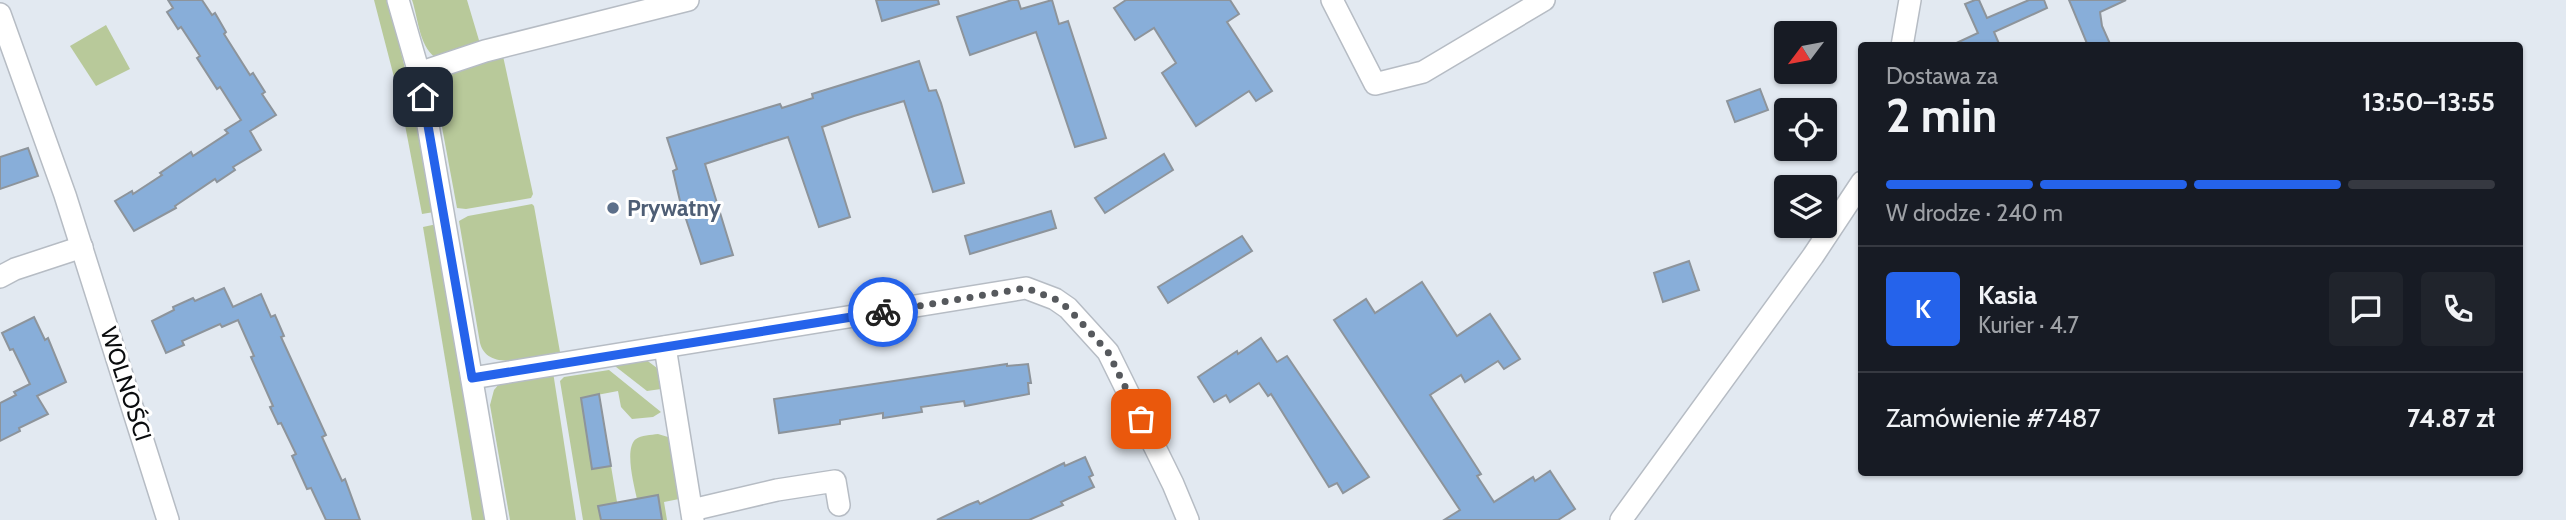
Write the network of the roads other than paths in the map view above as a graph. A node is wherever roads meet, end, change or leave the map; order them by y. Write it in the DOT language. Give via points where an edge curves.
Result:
graph roads {
  1 [pos="398,0"];
  2 [pos="688,0"];
  3 [pos="1332,0"];
  4 [pos="1544,0"];
  5 [pos="1910,0"];
  6 [pos="0,14"];
  7 [pos="1903,42"];
  8 [pos="419,73"];
  9 [pos="1858,188"];
  10 [pos="82,247"];
  11 [pos="0,277"];
  12 [pos="665,347"];
  13 [pos="472,378"];
  14 [pos="839,505"];
  15 [pos="692,515"];
  16 [pos="168,520"];
  17 [pos="496,520"];
  18 [pos="1188,520"];
  19 [pos="1621,520"];
  1 -- 8 [label="street"];
  2 -- 8 [label="street" via="485,51"];
  3 -- 4 [label="street" via="1375,84 1423,72"];
  5 -- 7 [label="street"];
  6 -- 10 [label="street, WOLNOŚCI"];
  8 -- 13 [label="street"];
  9 -- 19 [label="street"];
  10 -- 11 [label="street"];
  10 -- 16 [label="street, WOLNOŚCI"];
  12 -- 13 [label="street"];
  12 -- 15 [label="street"];
  12 -- 18 [label="street" via="1026,288 1068,308 1108,352"];
  13 -- 17 [label="street"];
  14 -- 15 [label="street" via="835,481 777,491"];
}
